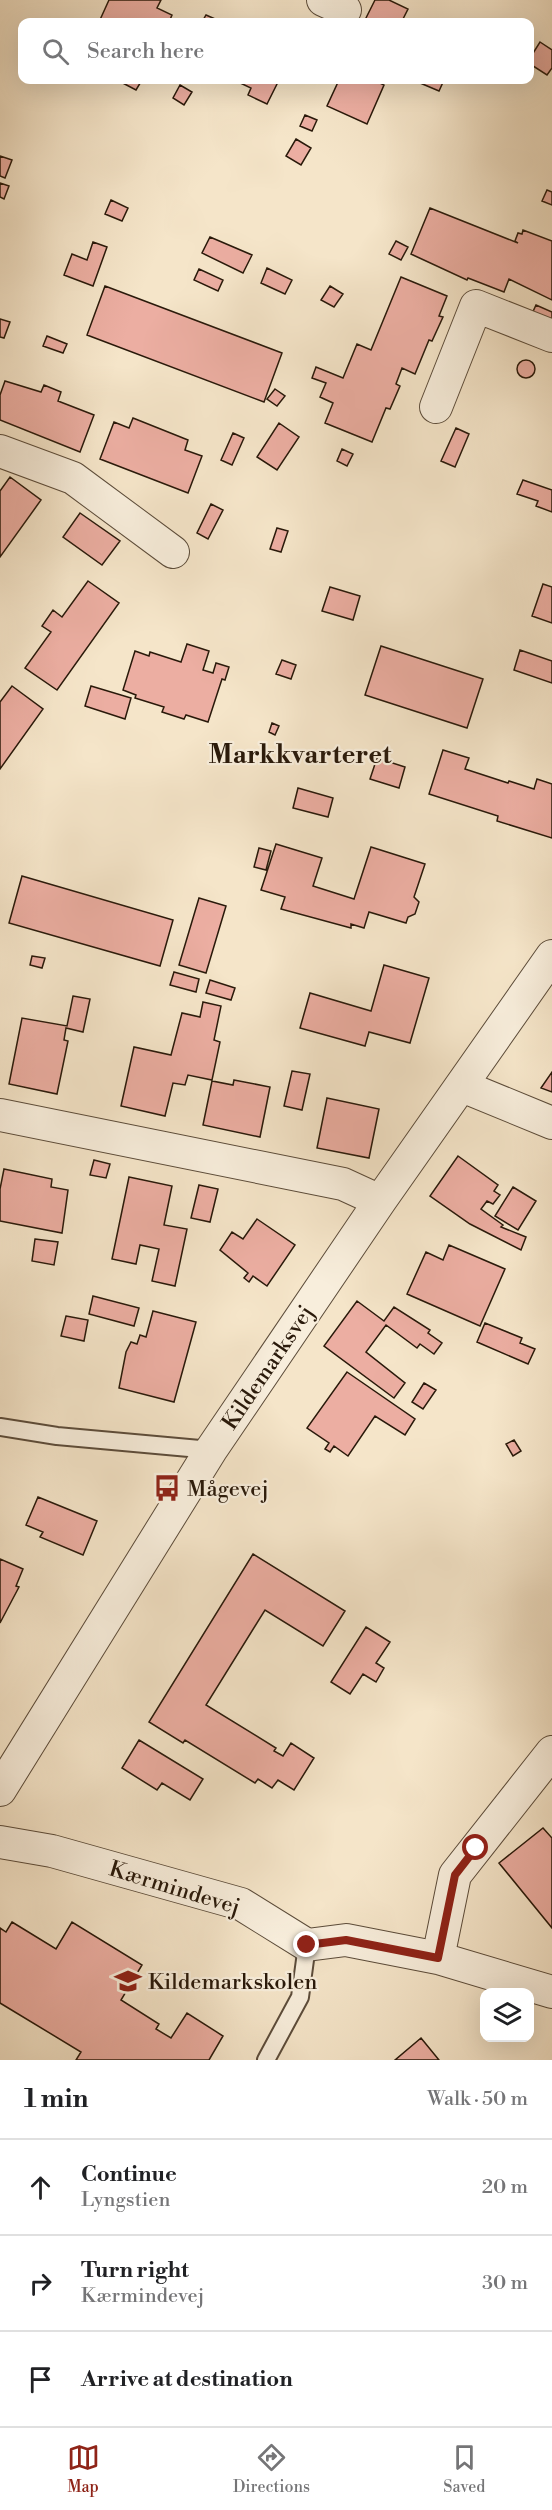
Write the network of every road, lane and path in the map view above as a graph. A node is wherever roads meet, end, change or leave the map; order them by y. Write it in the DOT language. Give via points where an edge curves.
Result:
graph roads {
  1 [pos="552,336"];
  2 [pos="436,406"];
  3 [pos="0,451"];
  4 [pos="173,552"];
  5 [pos="552,956"];
  6 [pos="462,1086"];
  7 [pos="0,1115"];
  8 [pos="552,1123"];
  9 [pos="380,1201"];
  10 [pos="0,1427"];
  11 [pos="211,1450"];
  12 [pos="552,1752"];
  13 [pos="0,1790"];
  14 [pos="0,1842"];
  15 [pos="307,1945"];
  16 [pos="438,1958"];
  17 [pos="552,1992"];
  18 [pos="267,2060"];
  1 -- 2 [label="street" via="476,306"];
  3 -- 4 [label="street" via="73,478"];
  5 -- 6 [label="street, Kildemarksvej"];
  6 -- 8 [label="street"];
  6 -- 9 [label="street, Kildemarksvej"];
  7 -- 9 [label="street" via="343,1184"];
  9 -- 11 [label="street, Kildemarksvej"];
  10 -- 11 [label="lane"];
  11 -- 13 [label="street, Kildemarksvej"];
  12 -- 16 [label="street" via="455,1875"];
  14 -- 15 [label="street, Kærmindevej" via="52,1851 241,1904"];
  15 -- 16 [label="street" via="346,1940"];
  15 -- 18 [label="lane" via="300,1997"];
  16 -- 17 [label="street"];
}
